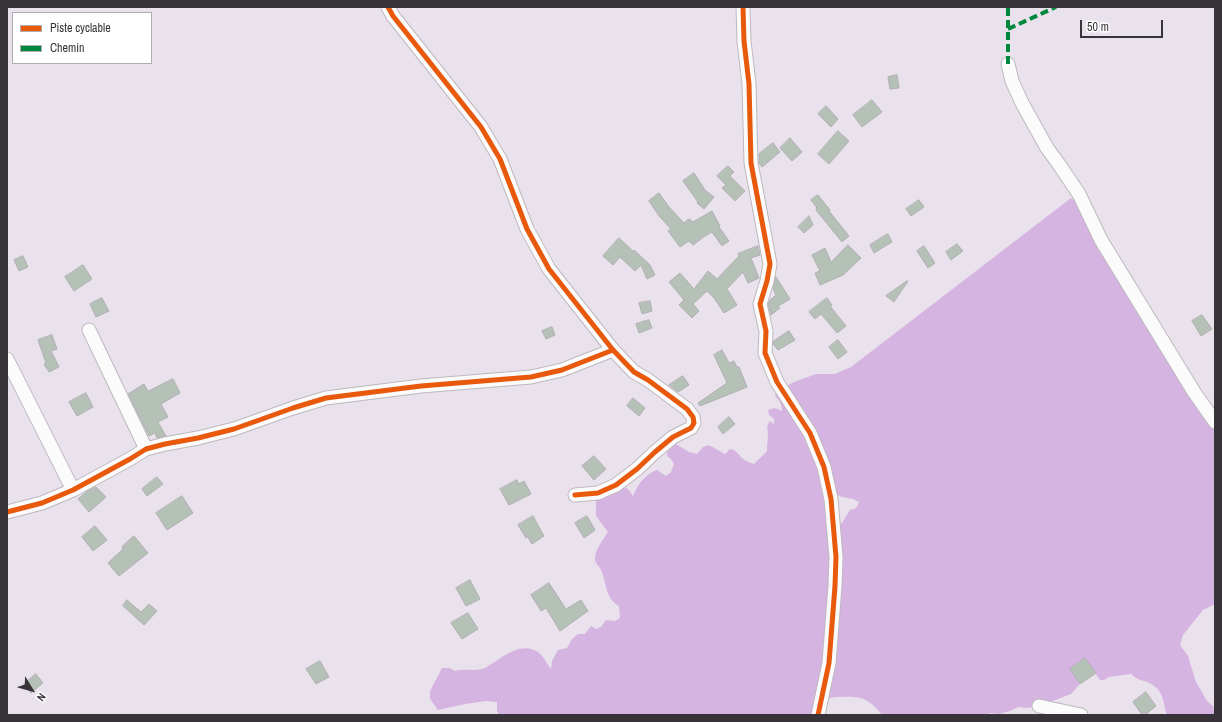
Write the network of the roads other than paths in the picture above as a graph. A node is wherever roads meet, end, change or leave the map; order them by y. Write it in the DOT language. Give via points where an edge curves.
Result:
graph roads {
  1 [pos="388,7"];
  2 [pos="743,7"];
  3 [pos="1008,64"];
  4 [pos="89,330"];
  5 [pos="613,350"];
  6 [pos="7,359"];
  7 [pos="1215,422"];
  8 [pos="146,448"];
  9 [pos="72,490"];
  10 [pos="575,495"];
  11 [pos="7,512"];
  12 [pos="1039,706"];
  13 [pos="818,715"];
  14 [pos="1081,715"];
  1 -- 5 [label="street" via="481,127 500,159 527,229 549,269"];
  2 -- 13 [label="street" via="749,84 751,163 770,264 760,304 766,331 765,353 777,382 810,433 824,467 831,499 836,557 835,586 829,663"];
  3 -- 7 [label="street" via="1012,81 1046,148 1079,194 1100,240"];
  4 -- 8 [label="street"];
  5 -- 8 [label="street" via="562,370 531,377 421,386 326,398 234,429"];
  5 -- 10 [label="street" via="634,372 687,409 694,423 691,428 673,437 654,452 616,485 598,493"];
  6 -- 9 [label="street"];
  8 -- 9 [label="street"];
  9 -- 11 [label="street" via="42,503"];
  12 -- 14 [label="street"];
}
